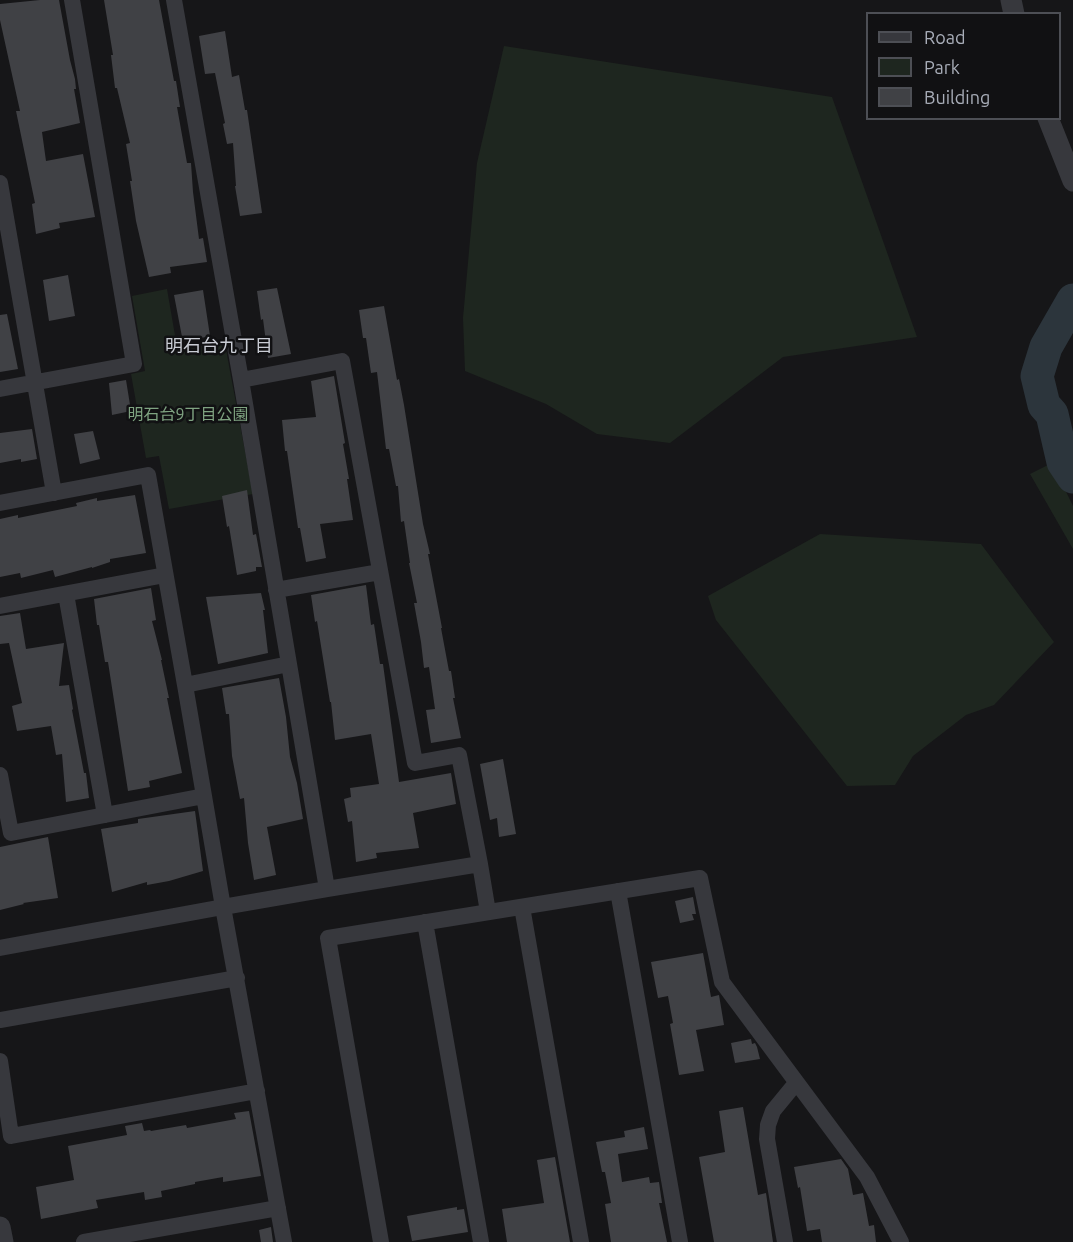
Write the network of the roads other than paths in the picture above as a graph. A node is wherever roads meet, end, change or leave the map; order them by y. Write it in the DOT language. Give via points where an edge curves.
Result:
graph roads {
  1 [pos="72,0"];
  2 [pos="174,0"];
  3 [pos="1049,120"];
  4 [pos="1073,181"];
  5 [pos="0,183"];
  6 [pos="241,380"];
  7 [pos="34,383"];
  8 [pos="0,390"];
  9 [pos="54,493"];
  10 [pos="0,503"];
  11 [pos="380,572"];
  12 [pos="165,575"];
  13 [pos="276,590"];
  14 [pos="66,594"];
  15 [pos="0,606"];
  16 [pos="289,664"];
  17 [pos="185,685"];
  18 [pos="0,775"];
  19 [pos="204,796"];
  20 [pos="105,815"];
  21 [pos="480,864"];
  22 [pos="327,890"];
  23 [pos="618,891"];
  24 [pos="223,907"];
  25 [pos="522,907"];
  26 [pos="488,912"];
  27 [pos="425,922"];
  28 [pos="0,948"];
  29 [pos="237,978"];
  30 [pos="0,1020"];
  31 [pos="0,1061"];
  32 [pos="796,1083"];
  33 [pos="257,1091"];
  34 [pos="278,1208"];
  35 [pos="0,1227"];
  36 [pos="3,1242"];
  37 [pos="84,1242"];
  38 [pos="284,1242"];
  39 [pos="381,1242"];
  40 [pos="481,1242"];
  41 [pos="580,1242"];
  42 [pos="680,1242"];
  43 [pos="785,1242"];
  44 [pos="901,1242"];
  1 -- 7 [label="street" via="134,364"];
  2 -- 6 [label="street"];
  3 -- 4 [label="street"];
  5 -- 7 [label="street"];
  6 -- 11 [label="street" via="342,362"];
  6 -- 13 [label="street"];
  7 -- 8 [label="street"];
  7 -- 9 [label="street"];
  9 -- 10 [label="street"];
  9 -- 12 [label="street" via="148,475"];
  11 -- 13 [label="street"];
  11 -- 21 [label="street" via="415,763 459,755"];
  12 -- 14 [label="street"];
  12 -- 17 [label="street"];
  13 -- 16 [label="street"];
  14 -- 15 [label="street"];
  14 -- 20 [label="street"];
  16 -- 17 [label="street"];
  16 -- 22 [label="street"];
  17 -- 19 [label="street"];
  18 -- 20 [label="street" via="11,833"];
  19 -- 20 [label="street"];
  19 -- 24 [label="street"];
  21 -- 22 [label="street"];
  21 -- 26 [label="street"];
  22 -- 24 [label="street"];
  23 -- 25 [label="street"];
  23 -- 32 [label="street" via="700,878 722,982"];
  23 -- 42 [label="street"];
  24 -- 28 [label="street"];
  24 -- 29 [label="street"];
  25 -- 26 [label="street"];
  25 -- 41 [label="street"];
  26 -- 27 [label="street"];
  27 -- 39 [label="street" via="328,938"];
  27 -- 40 [label="street"];
  29 -- 30 [label="street"];
  29 -- 33 [label="street"];
  31 -- 33 [label="street" via="11,1136"];
  32 -- 43 [label="street" via="773,1111 766,1139"];
  32 -- 44 [label="street" via="867,1177"];
  33 -- 34 [label="street"];
  34 -- 37 [label="street"];
  34 -- 38 [label="street"];
  35 -- 36 [label="street"];
}
